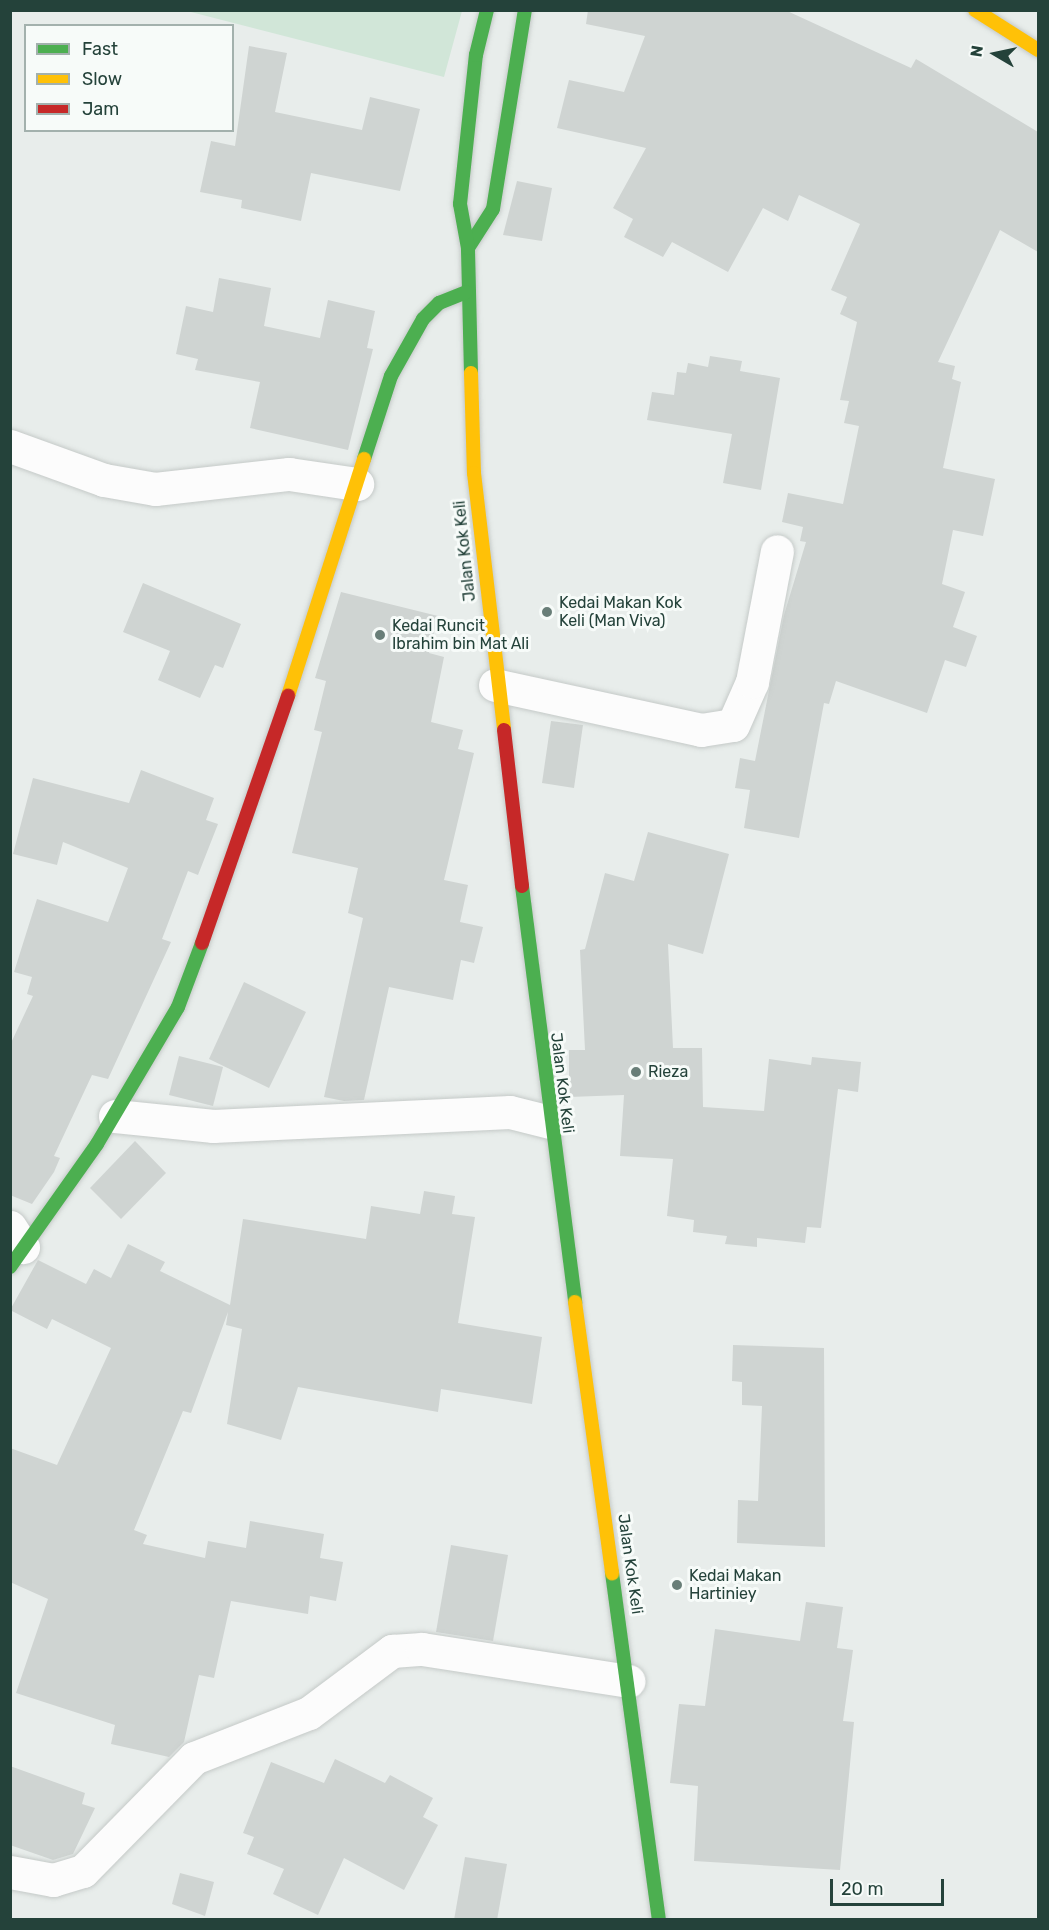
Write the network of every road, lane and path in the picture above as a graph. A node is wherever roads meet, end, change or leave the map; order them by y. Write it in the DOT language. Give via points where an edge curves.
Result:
graph roads {
  1 [pos="488,10"];
  2 [pos="525,10"];
  3 [pos="975,10"];
  4 [pos="1038,50"];
  5 [pos="468,248"];
  6 [pos="466,292"];
  7 [pos="10,446"];
  8 [pos="357,484"];
  9 [pos="777,551"];
  10 [pos="495,685"];
  11 [pos="115,1116"];
  12 [pos="550,1122"];
  13 [pos="15,1247"];
  14 [pos="629,1681"];
  15 [pos="10,1872"];
  16 [pos="659,1920"];
  1 -- 5 [label="street, Jalan Kok Keli" via="476,55 460,204"];
  2 -- 5 [label="street" via="493,209"];
  3 -- 4 [label="street"];
  5 -- 6 [label="street, Jalan Kok Keli"];
  6 -- 8 [label="street" via="439,303 408,343 384,397"];
  6 -- 10 [label="street, Jalan Kok Keli" via="474,473"];
  7 -- 8 [label="street" via="104,480 155,489 289,474"];
  8 -- 11 [label="street" via="220,901 178,1007"];
  9 -- 10 [label="street" via="752,682 733,724 700,730"];
  10 -- 12 [label="street, Jalan Kok Keli"];
  11 -- 12 [label="street" via="213,1126 510,1112"];
  11 -- 13 [label="street"];
  12 -- 14 [label="street, Jalan Kok Keli"];
  14 -- 15 [label="street" via="422,1649 392,1651 309,1713 194,1758 83,1871 53,1880"];
  14 -- 16 [label="street, Jalan Kok Keli"];
}
